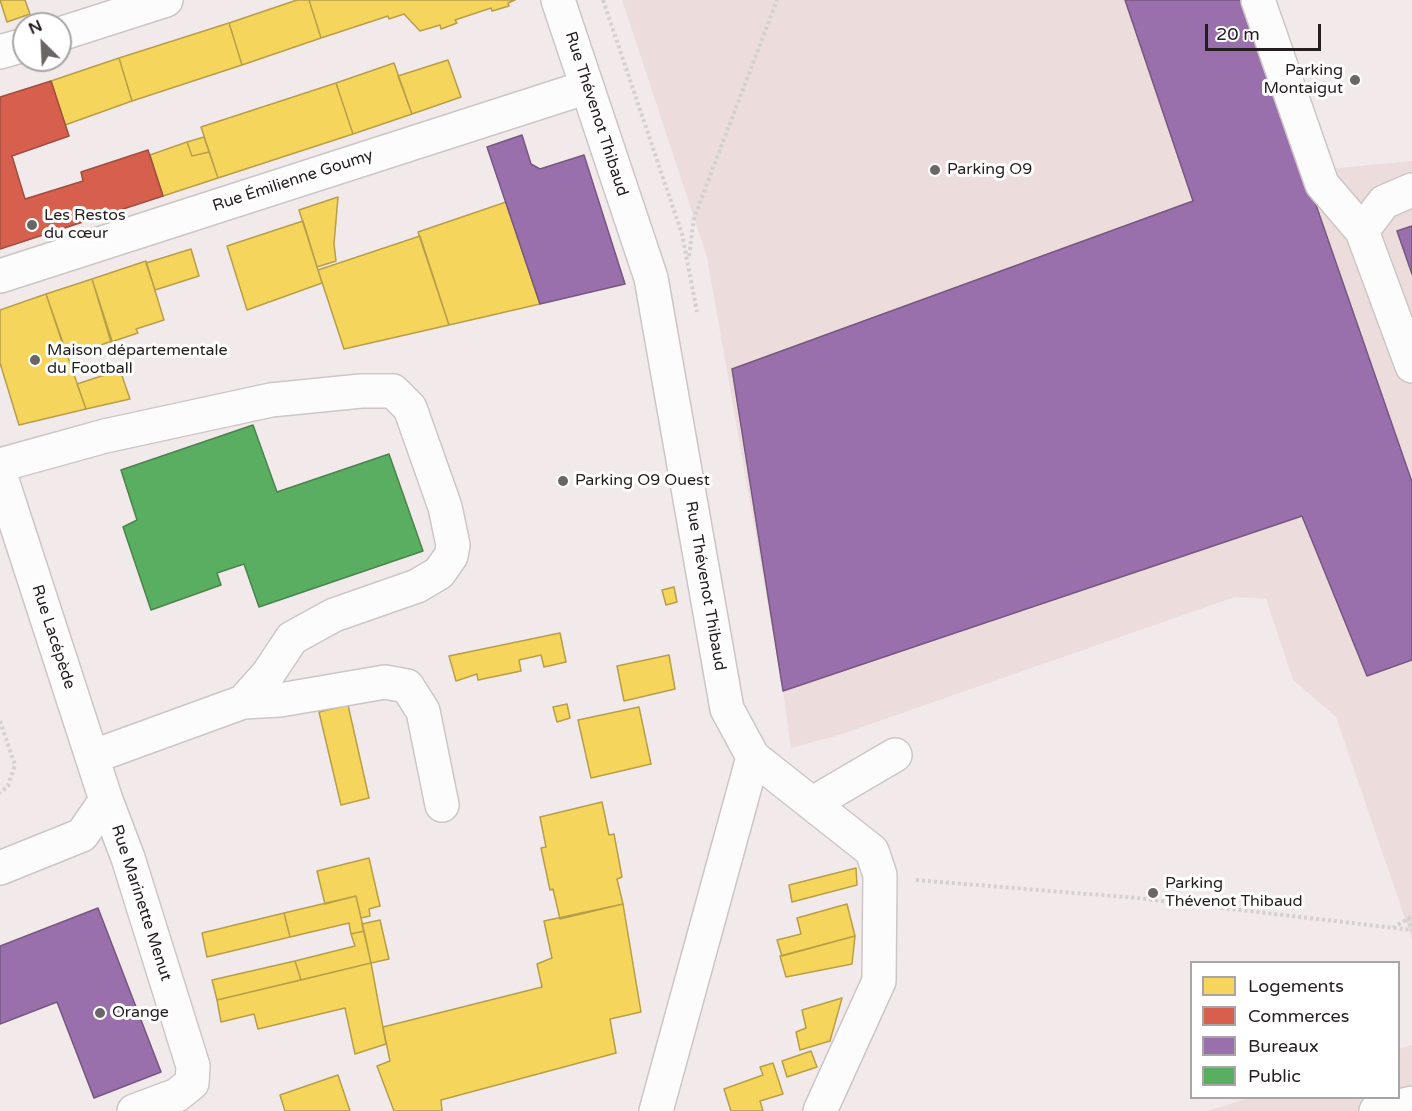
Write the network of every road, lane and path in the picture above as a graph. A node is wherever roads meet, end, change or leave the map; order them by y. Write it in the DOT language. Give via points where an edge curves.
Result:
graph roads {
  1 [pos="166,0"];
  2 [pos="558,0"];
  3 [pos="777,0"];
  4 [pos="1258,0"];
  5 [pos="72,30"];
  6 [pos="587,87"];
  7 [pos="1412,190"];
  8 [pos="694,218"];
  9 [pos="1362,231"];
  10 [pos="0,276"];
  11 [pos="1412,366"];
  12 [pos="0,465"];
  13 [pos="0,474"];
  14 [pos="243,702"];
  15 [pos="0,721"];
  16 [pos="895,755"];
  17 [pos="92,757"];
  18 [pos="753,757"];
  19 [pos="0,793"];
  20 [pos="105,800"];
  21 [pos="813,802"];
  22 [pos="442,805"];
  23 [pos="0,868"];
  24 [pos="880,874"];
  25 [pos="1410,917"];
  26 [pos="1393,927"];
  27 [pos="1412,930"];
  28 [pos="1412,1103"];
  29 [pos="134,1111"];
  30 [pos="656,1111"];
  31 [pos="820,1111"];
  32 [pos="1376,1111"];
  1 -- 5 [label="street"];
  2 -- 6 [label="street, Rue Thévenot Thibaud"];
  3 -- 8 [label="path"];
  4 -- 9 [label="street" via="1322,184"];
  6 -- 10 [label="street, Rue Émilienne Goumy"];
  6 -- 18 [label="street, Rue Thévenot Thibaud" via="651,278 727,709"];
  7 -- 9 [label="street" via="1384,202"];
  9 -- 11 [label="street"];
  12 -- 14 [label="street" via="105,435 271,400 361,391 393,392 410,408 445,507 453,545 451,556 439,573 417,586 334,615 292,638"];
  13 -- 17 [label="street, Rue Lacépède"];
  14 -- 17 [label="street"];
  14 -- 22 [label="street" via="280,700 385,682 407,686 423,711"];
  15 -- 19 [label="path" via="15,765 8,786"];
  16 -- 21 [label="street"];
  17 -- 20 [label="street, Rue Lacépède"];
  18 -- 21 [label="street, Rue Thévenot Thibaud"];
  18 -- 30 [label="street"];
  20 -- 23 [label="street" via="82,835"];
  20 -- 29 [label="street, Rue Marinette Menut" via="128,858 193,1066 192,1083 177,1095"];
  21 -- 24 [label="street, Rue Thévenot Thibaud" via="872,851"];
  24 -- 26 [label="path"];
  24 -- 31 [label="street, Rue Thévenot Thibaud" via="879,981"];
  25 -- 26 [label="path"];
  25 -- 27 [label="path"];
  26 -- 27 [label="path"];
  28 -- 32 [label="street"];
}
